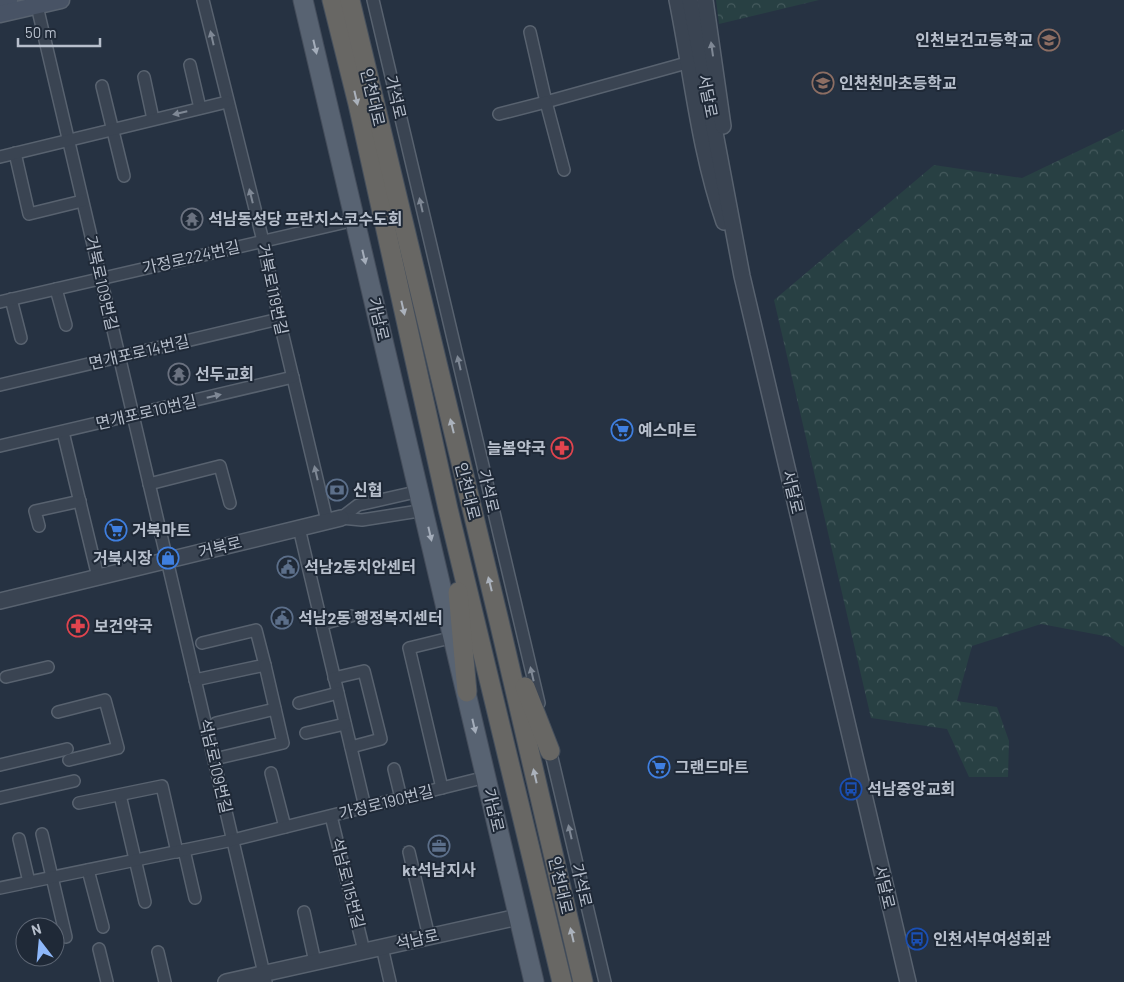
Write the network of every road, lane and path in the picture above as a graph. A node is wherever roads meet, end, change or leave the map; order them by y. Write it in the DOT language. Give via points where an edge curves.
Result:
graph roads {
  1 [pos="9,0"];
  2 [pos="62,0"];
  3 [pos="203,0"];
  4 [pos="303,0"];
  5 [pos="332,0"];
  6 [pos="350,0"];
  7 [pos="373,0"];
  8 [pos="678,0"];
  9 [pos="690,0"];
  10 [pos="705,0"];
  11 [pos="0,2"];
  12 [pos="38,6"];
  13 [pos="0,14"];
  14 [pos="530,32"];
  15 [pos="690,62"];
  16 [pos="190,65"];
  17 [pos="144,77"];
  18 [pos="102,86"];
  19 [pos="227,102"];
  20 [pos="546,102"];
  21 [pos="200,108"];
  22 [pos="499,114"];
  23 [pos="153,119"];
  24 [pos="112,129"];
  25 [pos="68,140"];
  26 [pos="15,154"];
  27 [pos="0,157"];
  28 [pos="564,170"];
  29 [pos="124,176"];
  30 [pos="82,201"];
  31 [pos="355,220"];
  32 [pos="263,241"];
  33 [pos="742,276"];
  34 [pos="101,278"];
  35 [pos="56,288"];
  36 [pos="6,300"];
  37 [pos="279,319"];
  38 [pos="66,325"];
  39 [pos="21,338"];
  40 [pos="119,356"];
  41 [pos="293,377"];
  42 [pos="0,385"];
  43 [pos="133,415"];
  44 [pos="62,432"];
  45 [pos="0,446"];
  46 [pos="149,484"];
  47 [pos="420,491"];
  48 [pos="80,501"];
  49 [pos="230,503"];
  50 [pos="448,509"];
  51 [pos="425,510"];
  52 [pos="334,520"];
  53 [pos="39,526"];
  54 [pos="299,528"];
  55 [pos="167,560"];
  56 [pos="98,576"];
  57 [pos="0,601"];
  58 [pos="351,616"];
  59 [pos="499,621"];
  60 [pos="322,624"];
  61 [pos="454,637"];
  62 [pos="202,643"];
  63 [pos="264,665"];
  64 [pos="48,668"];
  65 [pos="6,677"];
  66 [pos="334,678"];
  67 [pos="195,680"];
  68 [pos="466,692"];
  69 [pos="338,693"];
  70 [pos="299,703"];
  71 [pos="275,709"];
  72 [pos="58,712"];
  73 [pos="216,723"];
  74 [pos="345,724"];
  75 [pos="306,733"];
  76 [pos="351,747"];
  77 [pos="550,751"];
  78 [pos="223,756"];
  79 [pos="0,765"];
  80 [pos="394,768"];
  81 [pos="271,773"];
  82 [pos="486,777"];
  83 [pos="74,782"];
  84 [pos="442,788"];
  85 [pos="120,795"];
  86 [pos="0,798"];
  87 [pos="401,798"];
  88 [pos="79,803"];
  89 [pos="365,807"];
  90 [pos="331,816"];
  91 [pos="285,827"];
  92 [pos="42,834"];
  93 [pos="19,839"];
  94 [pos="233,840"];
  95 [pos="181,851"];
  96 [pos="409,852"];
  97 [pos="136,860"];
  98 [pos="88,870"];
  99 [pos="52,878"];
  100 [pos="29,882"];
  101 [pos="0,888"];
  102 [pos="195,898"];
  103 [pos="145,902"];
  104 [pos="304,912"];
  105 [pos="518,917"];
  106 [pos="103,928"];
  107 [pos="66,937"];
  108 [pos="429,937"];
  109 [pos="382,947"];
  110 [pos="99,950"];
  111 [pos="364,951"];
  112 [pos="158,952"];
  113 [pos="315,962"];
  114 [pos="265,977"];
  115 [pos="107,982"];
  116 [pos="165,982"];
  117 [pos="226,982"];
  118 [pos="390,982"];
  119 [pos="534,982"];
  120 [pos="562,982"];
  121 [pos="584,982"];
  122 [pos="605,982"];
  123 [pos="908,982"];
  1 -- 11 [label="main road"];
  2 -- 12 [label="main road"];
  19 -- 3 [label="street, 거북로119번길, one-way"];
  4 -- 31 [label="main road, 가남로, one-way"];
  5 -- 50 [label="highway, 인천대로, one-way"];
  59 -- 6 [label="highway, 인천대로, one-way"];
  77 -- 7 [label="street, 가석로, one-way"];
  8 -- 15 [label="street"];
  9 -- 33 [label="street, 서달로"];
  33 -- 10 [label="street, one-way"];
  12 -- 13 [label="main road"];
  12 -- 25 [label="street, 거북로109번길"];
  14 -- 20 [label="street"];
  15 -- 20 [label="street"];
  15 -- 33 [label="street" via="708,169"];
  16 -- 21 [label="street"];
  17 -- 23 [label="street"];
  18 -- 24 [label="street"];
  19 -- 21 [label="street"];
  32 -- 19 [label="street, 거북로119번길, one-way"];
  20 -- 22 [label="street"];
  20 -- 28 [label="street"];
  21 -- 23 [label="street, one-way"];
  23 -- 24 [label="street"];
  24 -- 25 [label="street"];
  24 -- 29 [label="street"];
  25 -- 26 [label="street"];
  25 -- 30 [label="street, 거북로109번길"];
  26 -- 27 [label="street"];
  26 -- 30 [label="street" via="29,214"];
  30 -- 34 [label="street, 거북로109번길"];
  31 -- 32 [label="street, 가정로224번길"];
  31 -- 47 [label="main road, 가남로, one-way"];
  32 -- 34 [label="street, 가정로224번길"];
  32 -- 37 [label="street, 거북로119번길"];
  33 -- 123 [label="street, 서달로"];
  34 -- 35 [label="street, 가정로224번길"];
  34 -- 40 [label="street, 거북로109번길"];
  35 -- 36 [label="street, 가정로224번길"];
  35 -- 38 [label="street"];
  36 -- 39 [label="street, 가정로224번길"];
  37 -- 40 [label="street, 면개포로14번길"];
  37 -- 41 [label="street, 거북로119번길"];
  40 -- 42 [label="street, 면개포로14번길"];
  40 -- 43 [label="street, 거북로109번길"];
  43 -- 41 [label="street, 면개포로10번길, one-way"];
  52 -- 41 [label="street, 거북로119번길, one-way"];
  43 -- 44 [label="street, 면개포로10번길"];
  43 -- 46 [label="street, 거북로109번길"];
  44 -- 45 [label="street, 면개포로10번길"];
  44 -- 48 [label="street"];
  46 -- 49 [label="street" via="220,466"];
  46 -- 55 [label="street, 거북로109번길"];
  47 -- 51 [label="main road, 가남로"];
  47 -- 52 [label="street" via="358,505"];
  48 -- 53 [label="street" via="36,510"];
  48 -- 56 [label="street"];
  50 -- 68 [label="highway" via="460,601"];
  50 -- 120 [label="highway, 인천대로"];
  51 -- 52 [label="street" via="362,520"];
  51 -- 61 [label="main road, 가남로, one-way"];
  52 -- 54 [label="street, 거북로"];
  54 -- 55 [label="street, 거북로"];
  54 -- 60 [label="street"];
  55 -- 56 [label="street, 거북로"];
  55 -- 67 [label="street, 석남로109번길"];
  56 -- 57 [label="street, 거북로"];
  58 -- 60 [label="street"];
  59 -- 77 [label="highway"];
  121 -- 59 [label="highway, 인천대로, one-way"];
  60 -- 66 [label="street"];
  61 -- 68 [label="main road, 가남로"];
  61 -- 84 [label="street" via="409,648"];
  62 -- 63 [label="street" via="256,630"];
  63 -- 67 [label="street"];
  63 -- 71 [label="street"];
  64 -- 65 [label="street"];
  66 -- 69 [label="street"];
  66 -- 76 [label="street" via="364,671 381,739"];
  67 -- 94 [label="street, 석남로109번길"];
  68 -- 82 [label="main road, 가남로, one-way"];
  69 -- 70 [label="street"];
  69 -- 74 [label="street"];
  71 -- 73 [label="street"];
  71 -- 78 [label="street" via="283,743"];
  72 -- 79 [label="street" via="105,700 118,748"];
  74 -- 75 [label="street"];
  74 -- 76 [label="street"];
  76 -- 89 [label="street"];
  122 -- 77 [label="street, 가석로, one-way"];
  80 -- 87 [label="street"];
  81 -- 91 [label="street"];
  82 -- 84 [label="street, 가정로190번길"];
  82 -- 105 [label="main road, 가남로"];
  83 -- 86 [label="street"];
  84 -- 87 [label="street, 가정로190번길"];
  85 -- 88 [label="street"];
  85 -- 95 [label="street" via="162,786"];
  85 -- 97 [label="street"];
  87 -- 89 [label="street, 가정로190번길"];
  89 -- 90 [label="street, 가정로190번길"];
  90 -- 91 [label="street, 가정로190번길"];
  90 -- 111 [label="street, 석남로115번길"];
  91 -- 94 [label="street, 가정로190번길"];
  92 -- 99 [label="street"];
  93 -- 100 [label="street"];
  94 -- 95 [label="street, 가정로190번길"];
  94 -- 114 [label="street, 석남로109번길"];
  95 -- 97 [label="street, 가정로190번길"];
  95 -- 102 [label="street"];
  96 -- 108 [label="street"];
  97 -- 98 [label="street, 가정로190번길"];
  97 -- 103 [label="street"];
  98 -- 99 [label="street, 가정로190번길"];
  98 -- 106 [label="street"];
  99 -- 100 [label="street, 가정로190번길"];
  99 -- 107 [label="street"];
  100 -- 101 [label="street, 가정로190번길"];
  104 -- 113 [label="street"];
  105 -- 108 [label="street, 석남로"];
  105 -- 119 [label="main road, 가남로"];
  108 -- 109 [label="street, 석남로"];
  109 -- 111 [label="street, 석남로"];
  109 -- 118 [label="street"];
  110 -- 115 [label="street"];
  111 -- 113 [label="street, 석남로"];
  112 -- 116 [label="street"];
  113 -- 114 [label="street, 석남로"];
  114 -- 117 [label="street, 석남로"];
}
